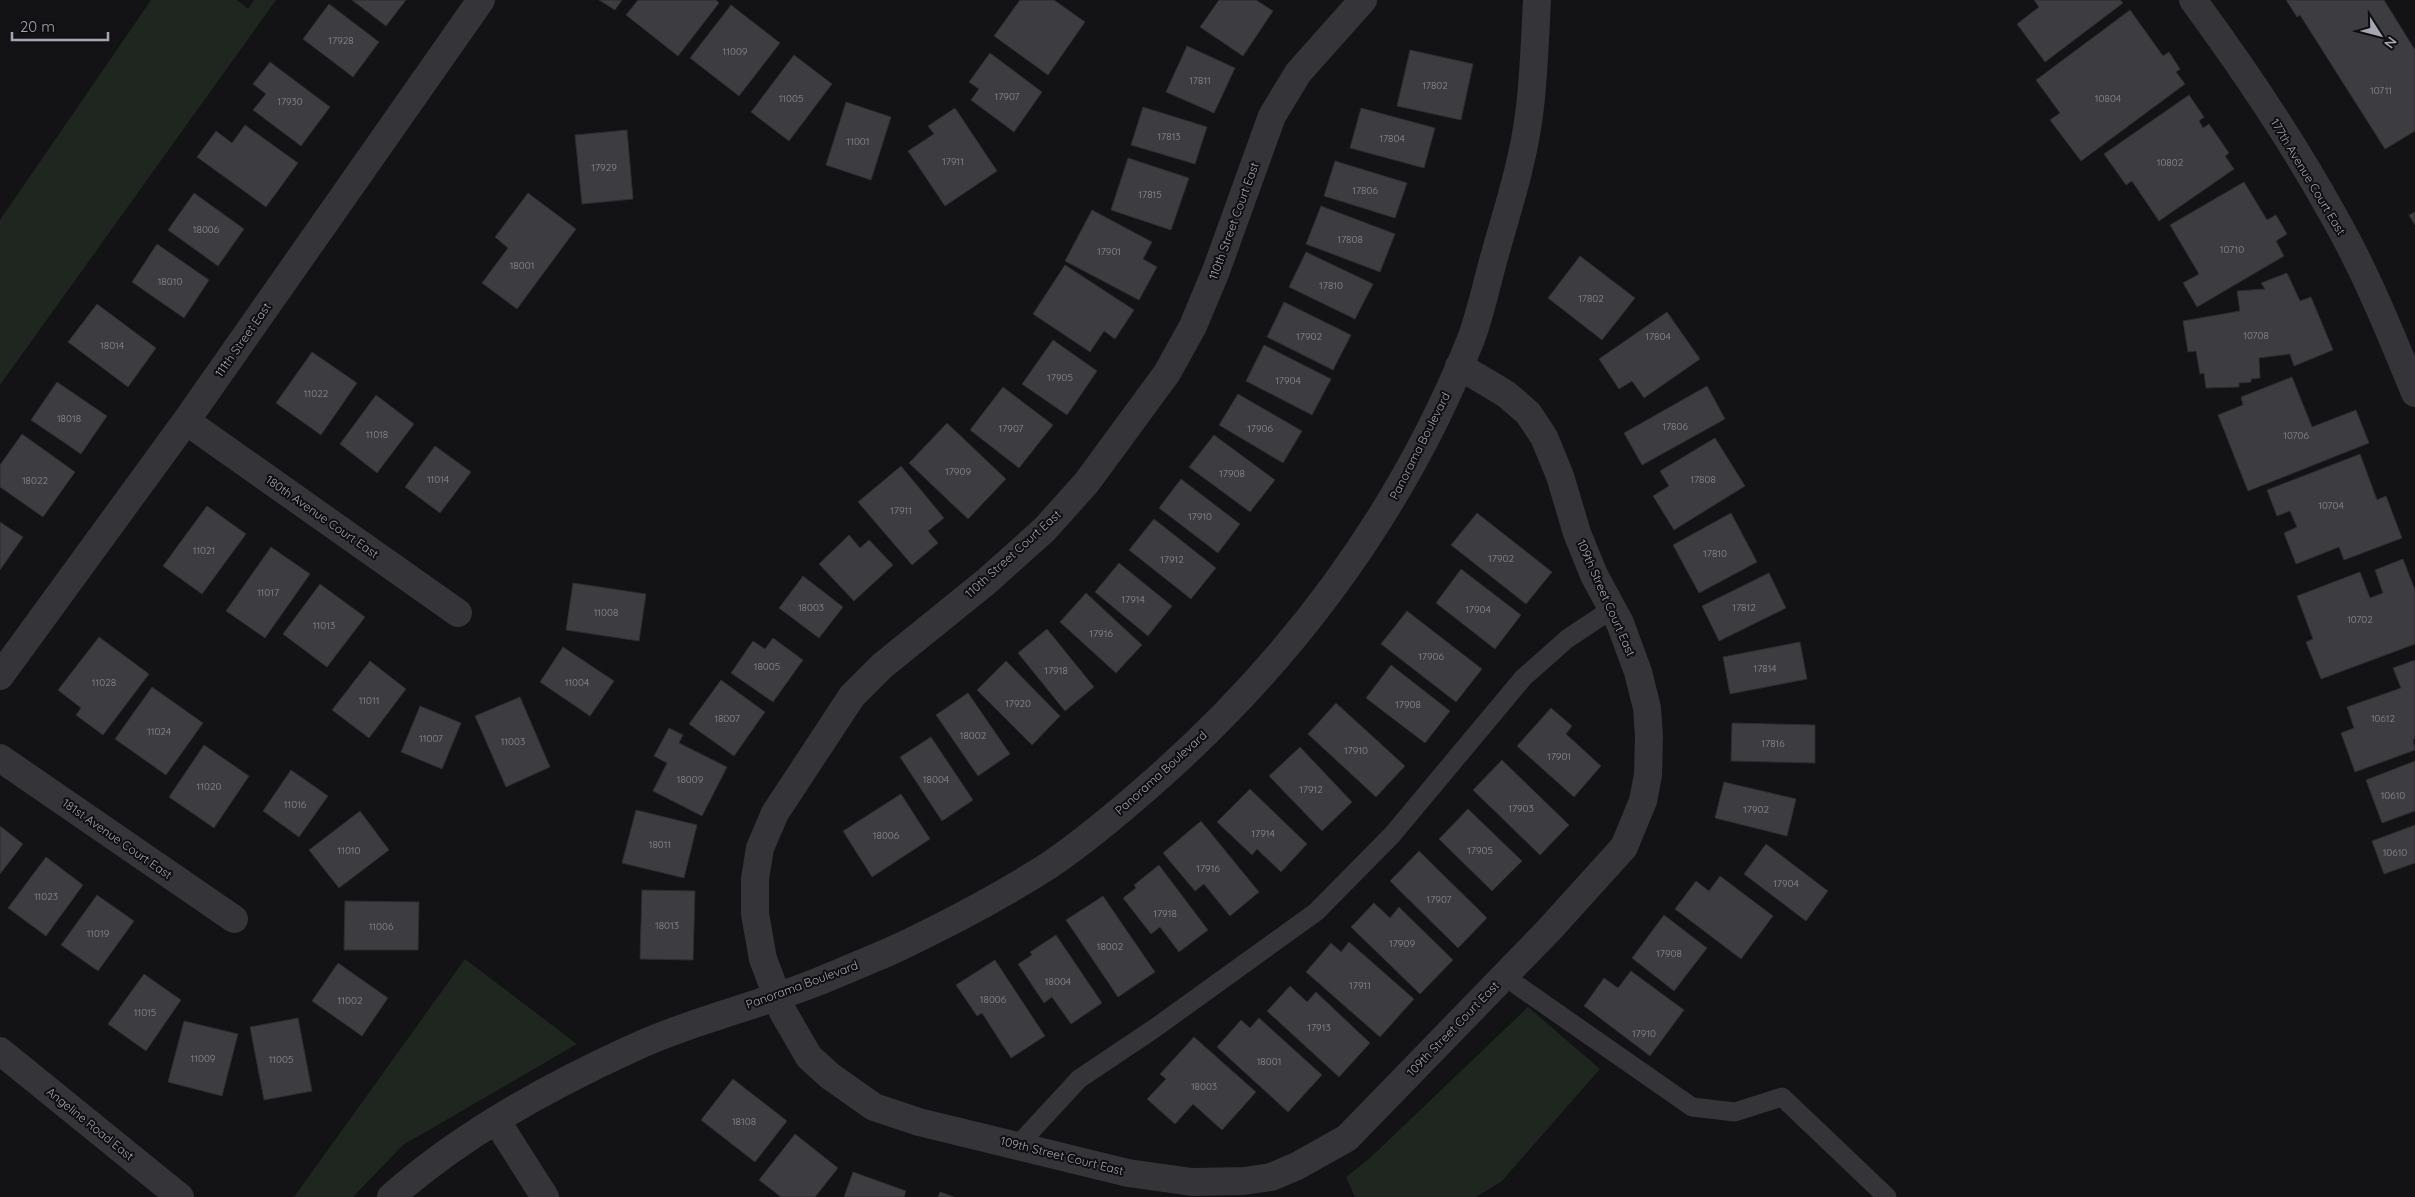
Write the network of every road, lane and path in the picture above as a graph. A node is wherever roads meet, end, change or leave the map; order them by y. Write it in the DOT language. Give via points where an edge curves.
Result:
graph roads {
  1 [pos="481,0"];
  2 [pos="1363,0"];
  3 [pos="1537,0"];
  4 [pos="2193,0"];
  5 [pos="1459,366"];
  6 [pos="2415,393"];
  7 [pos="186,421"];
  8 [pos="1612,609"];
  9 [pos="458,613"];
  10 [pos="0,676"];
  11 [pos="0,758"];
  12 [pos="234,919"];
  13 [pos="1504,976"];
  14 [pos="778,996"];
  15 [pos="0,1051"];
  16 [pos="496,1120"];
  17 [pos="1018,1144"];
  18 [pos="180,1197"];
  19 [pos="392,1197"];
  20 [pos="545,1197"];
  21 [pos="1887,1197"];
  1 -- 7 [label="street, 111th Street East"];
  2 -- 14 [label="street, 110th Street Court East" via="1298,73 1272,116 1216,271 1193,326 1167,373 1087,482 1045,529 882,666 852,696 787,792 760,848 755,879 755,914 763,959"];
  3 -- 5 [label="street, Panorama Boulevard" via="1529,116 1514,188 1473,334"];
  4 -- 6 [label="street, 177th Avenue Court East" via="2240,64 2333,214 2384,318"];
  5 -- 8 [label="street, 109th Street Court East" via="1506,394 1528,414 1544,437 1577,533"];
  5 -- 14 [label="street, Panorama Boulevard" via="1434,423 1397,493 1303,629 1248,691 1184,755 1124,809 1049,865 981,905 893,950"];
  7 -- 9 [label="street, 180th Avenue Court East"];
  7 -- 10 [label="street, 111th Street East"];
  8 -- 13 [label="street, 109th Street Court East" via="1638,672 1647,708 1648,775 1643,800 1624,847"];
  8 -- 17 [label="lane" via="1567,639 1523,678 1392,835 1316,912 1079,1079"];
  11 -- 12 [label="street, 181st Avenue Court East"];
  13 -- 17 [label="street, 109th Street Court East" via="1347,1138 1271,1177 1192,1182 1128,1172"];
  13 -- 21 [label="lane" via="1692,1107 1735,1112 1782,1097"];
  14 -- 16 [label="street, Panorama Boulevard" via="635,1047 530,1099"];
  14 -- 17 [label="street, 109th Street Court East" via="783,1012 809,1057 874,1107 918,1122"];
  15 -- 18 [label="street, Angeline Road East"];
  16 -- 19 [label="street, Panorama Boulevard" via="413,1178"];
  16 -- 20 [label="street"];
}
